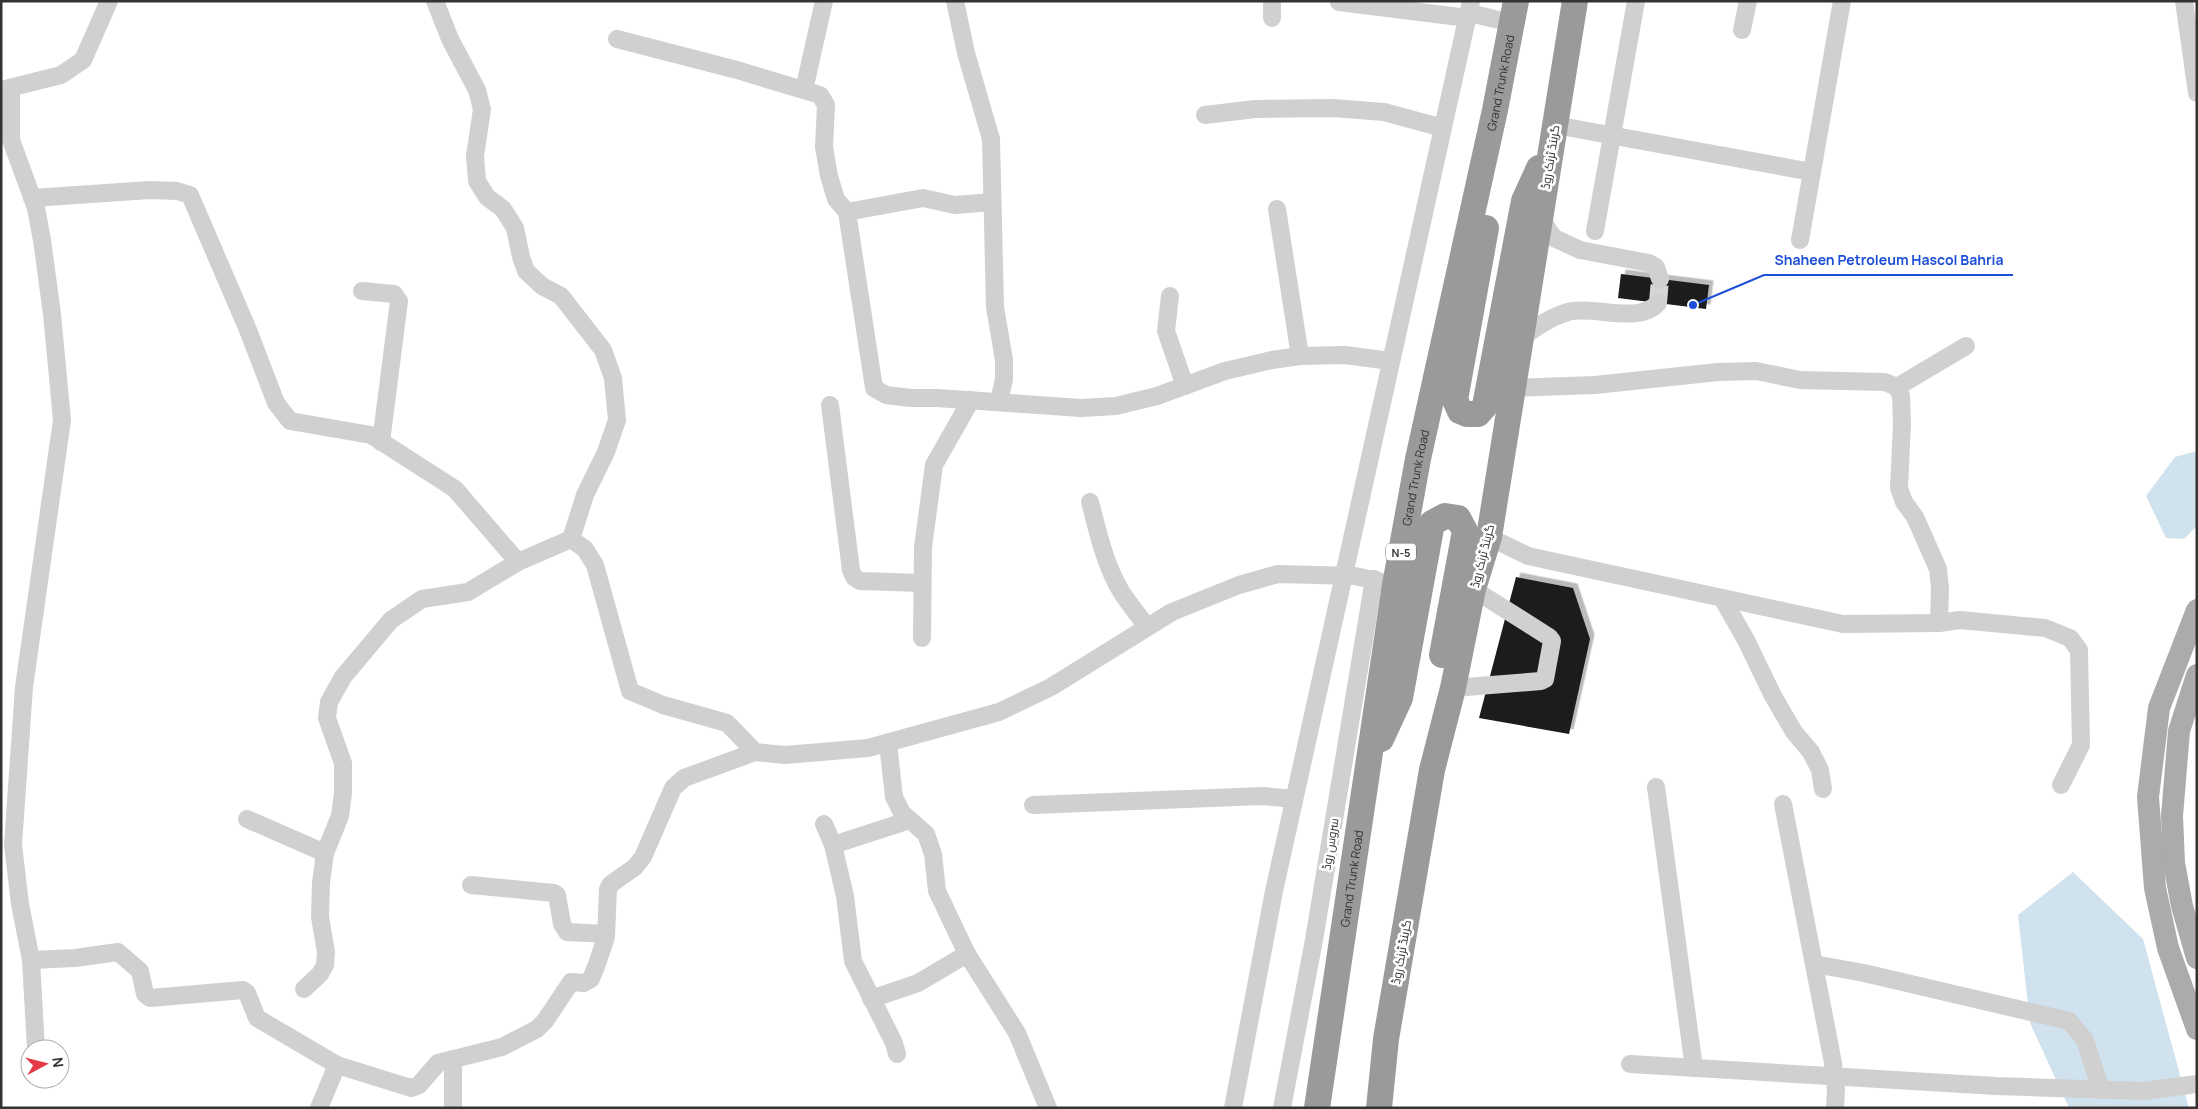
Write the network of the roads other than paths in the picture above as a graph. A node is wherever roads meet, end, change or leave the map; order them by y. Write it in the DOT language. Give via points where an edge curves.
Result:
graph roads {
  1 [pos="109,1"];
  2 [pos="435,1"];
  3 [pos="824,1"];
  4 [pos="955,1"];
  5 [pos="1575,1"];
  6 [pos="1636,1"];
  7 [pos="1748,1"];
  8 [pos="1842,1"];
  9 [pos="2184,1"];
  10 [pos="1338,2"];
  11 [pos="1469,11"];
  12 [pos="1514,12"];
  13 [pos="1742,30"];
  14 [pos="616,39"];
  15 [pos="6,89"];
  16 [pos="804,90"];
  17 [pos="2197,93"];
  18 [pos="1495,110"];
  19 [pos="1206,115"];
  20 [pos="1443,128"];
  21 [pos="1554,130"];
  22 [pos="1612,136"];
  23 [pos="1812,172"];
  24 [pos="32,198"];
  25 [pos="992,202"];
  26 [pos="1277,209"];
  27 [pos="847,212"];
  28 [pos="1540,218"];
  29 [pos="1596,231"];
  30 [pos="1800,240"];
  31 [pos="1660,279"];
  32 [pos="362,291"];
  33 [pos="1170,296"];
  34 [pos="1658,303"];
  35 [pos="1520,338"];
  36 [pos="1966,346"];
  37 [pos="1300,356"];
  38 [pos="1390,362"];
  39 [pos="1185,386"];
  40 [pos="1898,387"];
  41 [pos="1512,388"];
  42 [pos="971,400"];
  43 [pos="998,402"];
  44 [pos="830,405"];
  45 [pos="381,442"];
  46 [pos="1090,502"];
  47 [pos="1488,537"];
  48 [pos="570,539"];
  49 [pos="518,562"];
  50 [pos="1344,576"];
  51 [pos="1384,582"];
  52 [pos="922,583"];
  53 [pos="1473,589"];
  54 [pos="1722,598"];
  55 [pos="2197,610"];
  56 [pos="1939,623"];
  57 [pos="1147,628"];
  58 [pos="922,638"];
  59 [pos="2197,675"];
  60 [pos="1453,688"];
  61 [pos="888,743"];
  62 [pos="755,752"];
  63 [pos="1368,767"];
  64 [pos="1432,770"];
  65 [pos="2060,785"];
  66 [pos="1656,787"];
  67 [pos="1823,789"];
  68 [pos="1294,799"];
  69 [pos="1783,804"];
  70 [pos="1033,806"];
  71 [pos="247,819"];
  72 [pos="910,820"];
  73 [pos="824,824"];
  74 [pos="7,839"];
  75 [pos="833,845"];
  76 [pos="324,853"];
  77 [pos="471,885"];
  78 [pos="606,934"];
  79 [pos="968,954"];
  80 [pos="2197,958"];
  81 [pos="31,960"];
  82 [pos="1814,964"];
  83 [pos="304,989"];
  84 [pos="871,1000"];
  85 [pos="2197,1029"];
  86 [pos="35,1039"];
  87 [pos="897,1054"];
  88 [pos="453,1059"];
  89 [pos="1630,1064"];
  90 [pos="337,1065"];
  91 [pos="1694,1068"];
  92 [pos="1834,1076"];
  93 [pos="2197,1084"];
  94 [pos="2101,1090"];
  95 [pos="319,1108"];
  96 [pos="453,1108"];
  97 [pos="1048,1108"];
  98 [pos="1233,1108"];
  99 [pos="1282,1108"];
  100 [pos="1317,1108"];
  101 [pos="1379,1108"];
  102 [pos="1835,1108"];
  1 -- 15 [label="street" via="83,60 61,75"];
  2 -- 48 [label="street" via="477,90 482,109 475,156 477,181 487,197 503,209 515,228 526,271 542,286 561,296 603,350 613,378 617,420"];
  3 -- 16 [label="street"];
  4 -- 25 [label="street" via="991,139"];
  5 -- 21 [label="highway, گرینڈ ٹرنک روڈ"];
  6 -- 22 [label="street"];
  7 -- 13 [label="street"];
  8 -- 23 [label="street"];
  9 -- 17 [label="street"];
  10 -- 11 [label="street"];
  11 -- 12 [label="street"];
  11 -- 20 [label="street"];
  12 -- 18 [label="highway, Grand Trunk Road / N-5"];
  14 -- 16 [label="street"];
  15 -- 24 [label="street" via="11,140"];
  16 -- 27 [label="street" via="820,95 826,105 824,147 829,176 836,199"];
  18 -- 21 [label="highway" via="1491,197 1456,400 1460,411 1467,414 1478,414 1485,406 1524,201"];
  18 -- 51 [label="highway, Grand Trunk Road / N-5" via="1418,458"];
  19 -- 20 [label="street" via="1255,109 1333,108 1384,112"];
  20 -- 38 [label="street"];
  21 -- 22 [label="street"];
  21 -- 28 [label="highway, گرینڈ ٹرنک روڈ"];
  22 -- 23 [label="street"];
  22 -- 29 [label="street"];
  23 -- 30 [label="street"];
  24 -- 45 [label="street" via="150,190 190,195 276,403 290,421 371,435"];
  24 -- 74 [label="street" via="48,284 62,420 24,687"];
  25 -- 27 [label="street" via="955,205 923,198"];
  25 -- 43 [label="street" via="994,307 1004,369"];
  26 -- 37 [label="street"];
  27 -- 42 [label="street" via="874,388 886,394 911,398"];
  28 -- 31 [label="street" via="1554,238 1580,250 1649,263 1656,267"];
  28 -- 35 [label="highway, گرینڈ ٹرنک روڈ"];
  32 -- 45 [label="street" via="394,294 399,301"];
  33 -- 39 [label="street" via="1166,331"];
  34 -- 35 [label="street" via="1647,312 1569,311 1540,324"];
  35 -- 41 [label="highway, گرینڈ ٹرنک روڈ"];
  36 -- 40 [label="street"];
  37 -- 38 [label="street" via="1345,355"];
  37 -- 39 [label="street" via="1225,371"];
  38 -- 50 [label="street"];
  39 -- 43 [label="street" via="1116,406 1081,408"];
  40 -- 41 [label="street" via="1884,382 1786,378 1756,371 1595,385"];
  40 -- 56 [label="street" via="1902,424 1899,488 1938,569"];
  41 -- 47 [label="highway, گرینڈ ٹرنک روڈ"];
  42 -- 43 [label="street"];
  42 -- 52 [label="street" via="934,465 923,547"];
  44 -- 52 [label="street" via="854,577 860,581"];
  45 -- 49 [label="street" via="455,489"];
  46 -- 57 [label="street" via="1111,570 1121,592"];
  47 -- 53 [label="highway, گرینڈ ٹرنک روڈ"];
  47 -- 54 [label="street" via="1528,556"];
  48 -- 49 [label="street"];
  48 -- 62 [label="street" via="585,548 595,565 630,691 727,724"];
  49 -- 76 [label="street" via="468,592 422,599 391,620 343,677 329,702 327,718 343,763 343,793 340,816"];
  50 -- 51 [label="street"];
  50 -- 57 [label="street" via="1278,574 1172,612"];
  50 -- 68 [label="street"];
  51 -- 63 [label="highway, Grand Trunk Road / N-5"];
  51 -- 99 [label="street, سروس روڈ"];
  52 -- 58 [label="street"];
  53 -- 60 [label="highway, گرینڈ ٹرنک روڈ"];
  53 -- 60 [label="street" via="1549,637 1552,641 1545,679"];
  54 -- 56 [label="street" via="1843,624"];
  54 -- 67 [label="street" via="1773,696 1794,732 1811,752 1820,770"];
  55 -- 85 [label="main road" via="2159,708 2148,796 2155,888 2168,948"];
  56 -- 65 [label="street" via="1960,620 2045,628 2070,638 2079,650 2081,745"];
  57 -- 61 [label="street" via="1051,687 999,712"];
  59 -- 80 [label="main road" via="2179,731 2172,816 2174,863"];
  60 -- 64 [label="highway, گرینڈ ٹرنک روڈ"];
  61 -- 62 [label="street" via="868,748 785,755"];
  61 -- 72 [label="street" via="894,797 902,813"];
  62 -- 78 [label="street" via="684,778 673,788 643,857 608,889"];
  63 -- 64 [label="highway" via="1400,698 1432,523 1445,516 1458,518 1464,531 1434,695"];
  63 -- 100 [label="highway, Grand Trunk Road / N-5"];
  64 -- 101 [label="highway, گرینڈ ٹرنک روڈ" via="1386,1039"];
  66 -- 91 [label="street"];
  68 -- 70 [label="street" via="1264,796"];
  68 -- 98 [label="street"];
  69 -- 82 [label="street"];
  71 -- 76 [label="street"];
  72 -- 75 [label="street"];
  72 -- 79 [label="street" via="926,834 933,854 937,891"];
  73 -- 75 [label="street"];
  74 -- 81 [label="street"];
  75 -- 84 [label="street" via="845,896 853,961"];
  76 -- 83 [label="street" via="320,917 325,965"];
  77 -- 78 [label="street" via="554,893 567,932"];
  78 -- 88 [label="street" via="591,979 582,983 571,982 546,1021 537,1029 502,1047"];
  79 -- 84 [label="street" via="918,983"];
  79 -- 97 [label="street" via="1017,1033"];
  81 -- 86 [label="street"];
  81 -- 90 [label="street" via="118,952 140,971 145,994 150,998 243,990 257,1018"];
  82 -- 92 [label="street"];
  82 -- 94 [label="street" via="2069,1021 2085,1040"];
  84 -- 87 [label="street"];
  88 -- 90 [label="street" via="438,1063 419,1085 411,1088"];
  88 -- 96 [label="street"];
  89 -- 91 [label="street"];
  90 -- 95 [label="street"];
  91 -- 92 [label="street"];
  92 -- 94 [label="street"];
  92 -- 102 [label="street"];
  93 -- 94 [label="street" via="2144,1091"];
}
